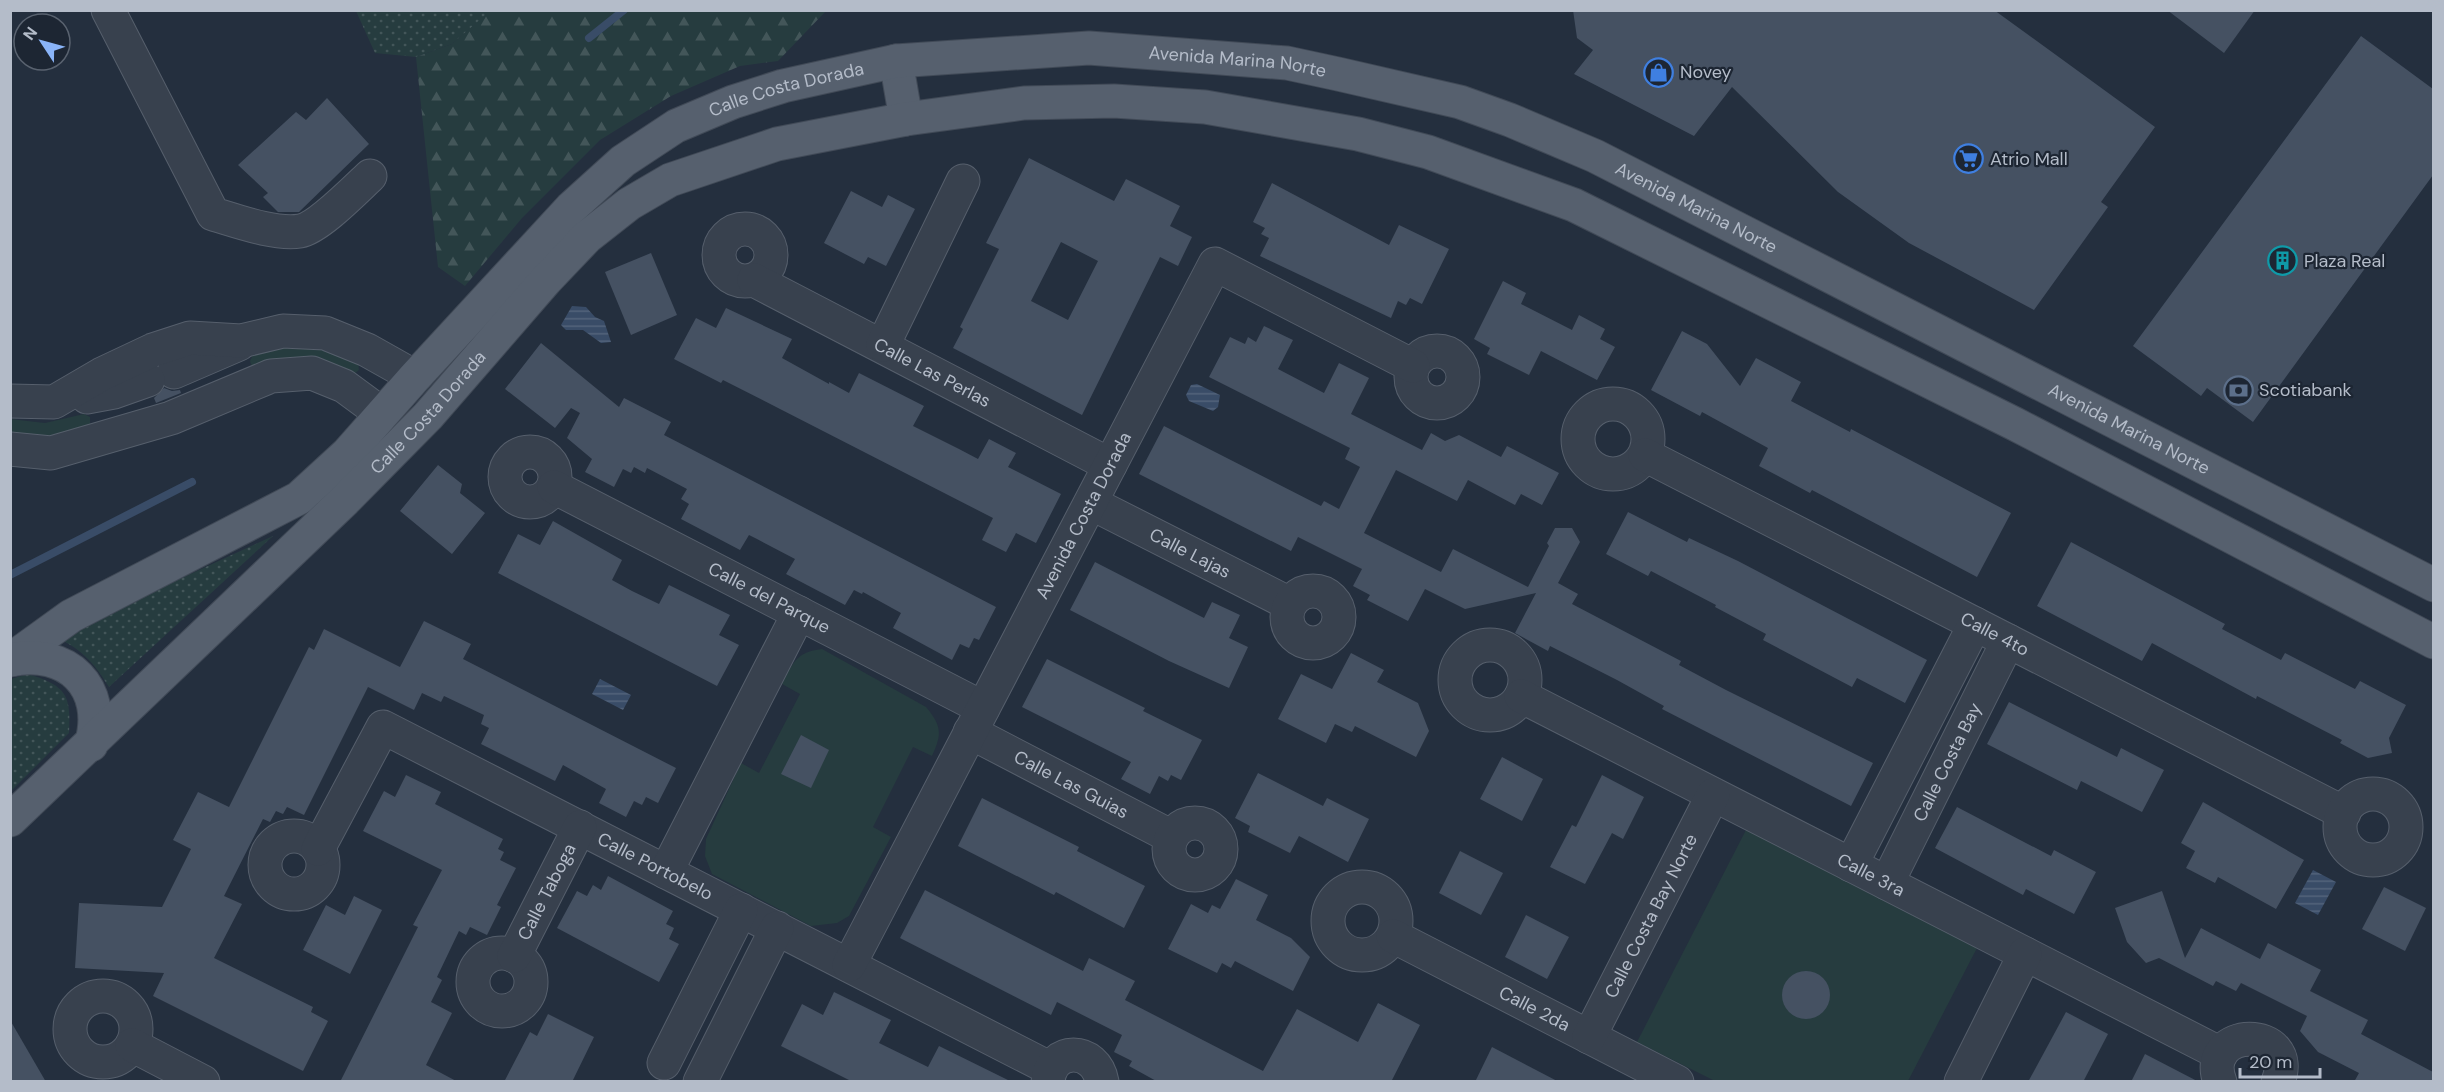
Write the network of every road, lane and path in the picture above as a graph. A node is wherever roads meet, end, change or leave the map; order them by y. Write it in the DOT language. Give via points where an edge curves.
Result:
graph roads {
  1 [pos="108,10"];
  2 [pos="896,60"];
  3 [pos="906,119"];
  4 [pos="370,176"];
  5 [pos="963,182"];
  6 [pos="754,280"];
  7 [pos="249,339"];
  8 [pos="883,345"];
  9 [pos="1413,366"];
  10 [pos="415,377"];
  11 [pos="10,401"];
  12 [pos="54,402"];
  13 [pos="382,414"];
  14 [pos="10,448"];
  15 [pos="1645,455"];
  16 [pos="1110,465"];
  17 [pos="554,487"];
  18 [pos="1091,502"];
  19 [pos="2433,585"];
  20 [pos="1290,604"];
  21 [pos="799,613"];
  22 [pos="1975,624"];
  23 [pos="2008,640"];
  24 [pos="2433,642"];
  25 [pos="10,660"];
  26 [pos="1521,696"];
  27 [pos="977,720"];
  28 [pos="91,745"];
  29 [pos="1713,795"];
  30 [pos="2344,813"];
  31 [pos="10,820"];
  32 [pos="580,827"];
  33 [pos="1172,837"];
  34 [pos="318,849"];
  35 [pos="1851,865"];
  36 [pos="666,872"];
  37 [pos="1887,883"];
  38 [pos="741,910"];
  39 [pos="777,928"];
  40 [pos="1393,936"];
  41 [pos="2025,954"];
  42 [pos="514,956"];
  43 [pos="849,965"];
  44 [pos="1589,1037"];
  45 [pos="132,1046"];
  46 [pos="2221,1068"];
  47 [pos="655,1072"];
  48 [pos="1049,1075"];
  49 [pos="701,1081"];
  50 [pos="203,1082"];
  51 [pos="1102,1082"];
  52 [pos="1677,1082"];
  53 [pos="1961,1082"];
  54 [pos="2278,1082"];
  1 -- 4 [label="street" via="213,214 263,228 302,231 334,210"];
  2 -- 3 [label="main road"];
  2 -- 10 [label="main road, Calle Costa Dorada" via="783,86 676,126 632,155 571,208"];
  2 -- 19 [label="main road, Avenida Marina Norte" via="1101,49 1287,63 1460,102 1595,156"];
  3 -- 24 [label="main road" via="1024,103 1114,101 1206,107 1358,134 1428,152 1574,206 2015,424"];
  3 -- 28 [label="main road, Calle Costa Dorada" via="777,144 670,180 629,204 587,237 428,416 345,500"];
  5 -- 8 [label="street"];
  6 -- 8 [label="street, Calle Las Perlas"];
  7 -- 10 [label="street" via="283,331 325,333 367,350"];
  7 -- 12 [label="street" via="114,392"];
  7 -- 12 [label="street" via="190,338 153,350"];
  8 -- 16 [label="street, Calle Las Perlas"];
  9 -- 16 [label="street, Avenida Costa Dorada" via="1215,264"];
  10 -- 13 [label="main road, Calle Costa Dorada"];
  11 -- 12 [label="street"];
  13 -- 14 [label="street" via="344,386 312,373 271,376 171,418 51,453"];
  13 -- 25 [label="main road, Calle Costa Dorada" via="347,454 299,498 71,616"];
  15 -- 22 [label="street, Calle 4to"];
  16 -- 18 [label="street, Avenida Costa Dorada"];
  17 -- 21 [label="street, Calle del Parque"];
  18 -- 20 [label="street, Calle Lajas"];
  18 -- 27 [label="street, Avenida Costa Dorada"];
  21 -- 27 [label="street, Calle del Parque"];
  21 -- 36 [label="street"];
  22 -- 23 [label="street, Calle 4to"];
  22 -- 35 [label="street"];
  23 -- 30 [label="street, Calle 4to"];
  23 -- 37 [label="street, Calle Costa Bay"];
  25 -- 28 [label="main road" via="50,659 74,672 90,692 94,705"];
  26 -- 29 [label="street, Calle 3ra"];
  27 -- 33 [label="street, Calle Las Guias"];
  27 -- 43 [label="street, Avenida Costa Dorada"];
  28 -- 31 [label="main road, Calle Costa Dorada"];
  29 -- 35 [label="street, Calle 3ra"];
  29 -- 44 [label="street, Calle Costa Bay Norte"];
  32 -- 34 [label="street, Calle Portobelo" via="383,727"];
  32 -- 36 [label="street, Calle Portobelo"];
  32 -- 42 [label="street, Calle Taboga"];
  35 -- 37 [label="street, Calle 3ra"];
  36 -- 38 [label="street, Calle Portobelo"];
  37 -- 41 [label="street, Calle 3ra"];
  38 -- 39 [label="street, Calle Portobelo"];
  38 -- 47 [label="street"];
  39 -- 43 [label="street, Calle Portobelo"];
  39 -- 49 [label="street"];
  40 -- 44 [label="street, Calle 2da"];
  41 -- 46 [label="street, Calle 3ra"];
  41 -- 53 [label="street"];
  43 -- 48 [label="street, Calle Portobelo"];
  44 -- 52 [label="street, Calle 2da"];
  45 -- 50 [label="street"];
  46 -- 54 [label="street, Calle 3ra" via="2228,1046 2257,1038 2274,1049 2279,1058"];
  47 -- 49 [label="street"];
  48 -- 51 [label="street, Calle Portobelo" via="1064,1057 1082,1055 1097,1066"];
}
